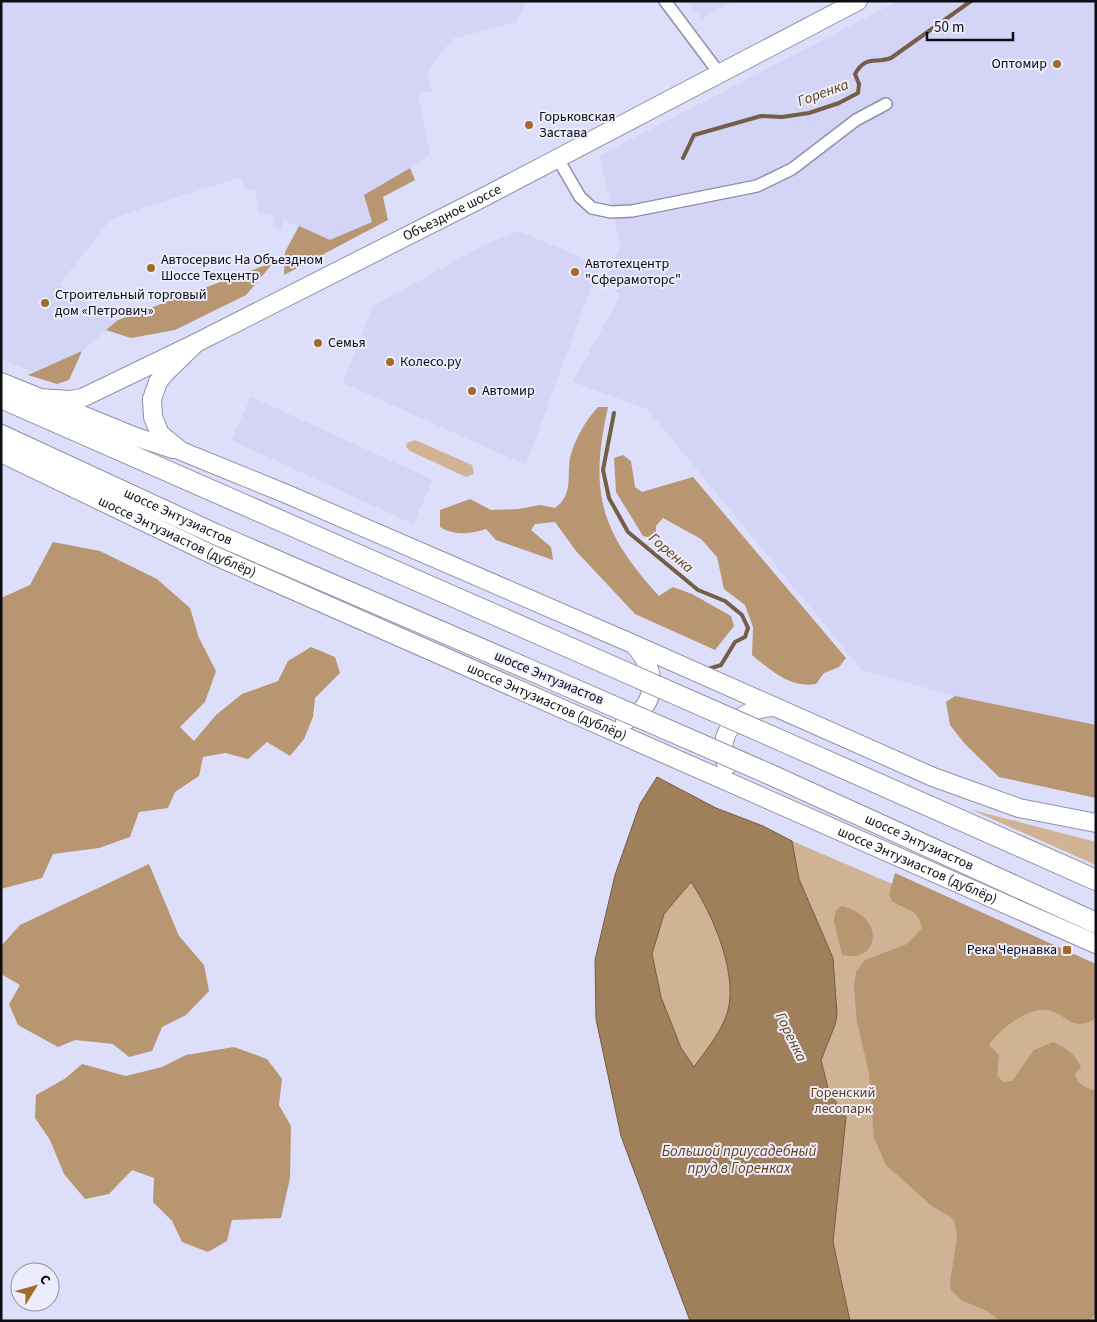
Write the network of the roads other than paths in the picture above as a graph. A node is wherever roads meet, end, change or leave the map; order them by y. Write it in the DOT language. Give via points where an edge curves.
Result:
graph roads {
  1 [pos="665,1"];
  2 [pos="858,1"];
  3 [pos="719,73"];
  4 [pos="886,104"];
  5 [pos="558,159"];
  6 [pos="196,343"];
  7 [pos="1,382"];
  8 [pos="1,398"];
  9 [pos="38,398"];
  10 [pos="1,435"];
  11 [pos="181,451"];
  12 [pos="1,453"];
  13 [pos="633,644"];
  14 [pos="778,707"];
  15 [pos="602,725"];
  16 [pos="743,787"];
  17 [pos="1096,823"];
  18 [pos="1096,880"];
  19 [pos="1096,923"];
  20 [pos="1096,944"];
  1 -- 3 [label="street"];
  2 -- 3 [label="main road, Объездное шоссе"];
  3 -- 5 [label="main road, Объездное шоссе"];
  4 -- 5 [label="street" via="856,120 792,169 757,186 632,211 611,212 592,208 580,197"];
  5 -- 6 [label="main road, Объездное шоссе"];
  6 -- 9 [label="main road, Объездное шоссе" via="82,398"];
  6 -- 11 [label="main road" via="164,374 152,399 153,417 160,434"];
  7 -- 9 [label="main road"];
  8 -- 18 [label="highway, bridge"];
  9 -- 11 [label="main road" via="136,438"];
  10 -- 19 [label="highway, шоссе Энтузиастов, bridge" via="224,538 769,774"];
  11 -- 13 [label="main road"];
  12 -- 15 [label="main road, шоссе Энтузиастов (дублёр)" via="211,554"];
  13 -- 14 [label="main road"];
  13 -- 15 [label="main road" via="650,669 649,698 629,719"];
  14 -- 16 [label="main road" via="762,707 748,712 736,720 728,733 724,747 726,762"];
  14 -- 17 [label="main road" via="837,736 986,798"];
  15 -- 16 [label="main road, шоссе Энтузиастов (дублёр)"];
  16 -- 20 [label="main road, шоссе Энтузиастов (дублёр)"];
}
